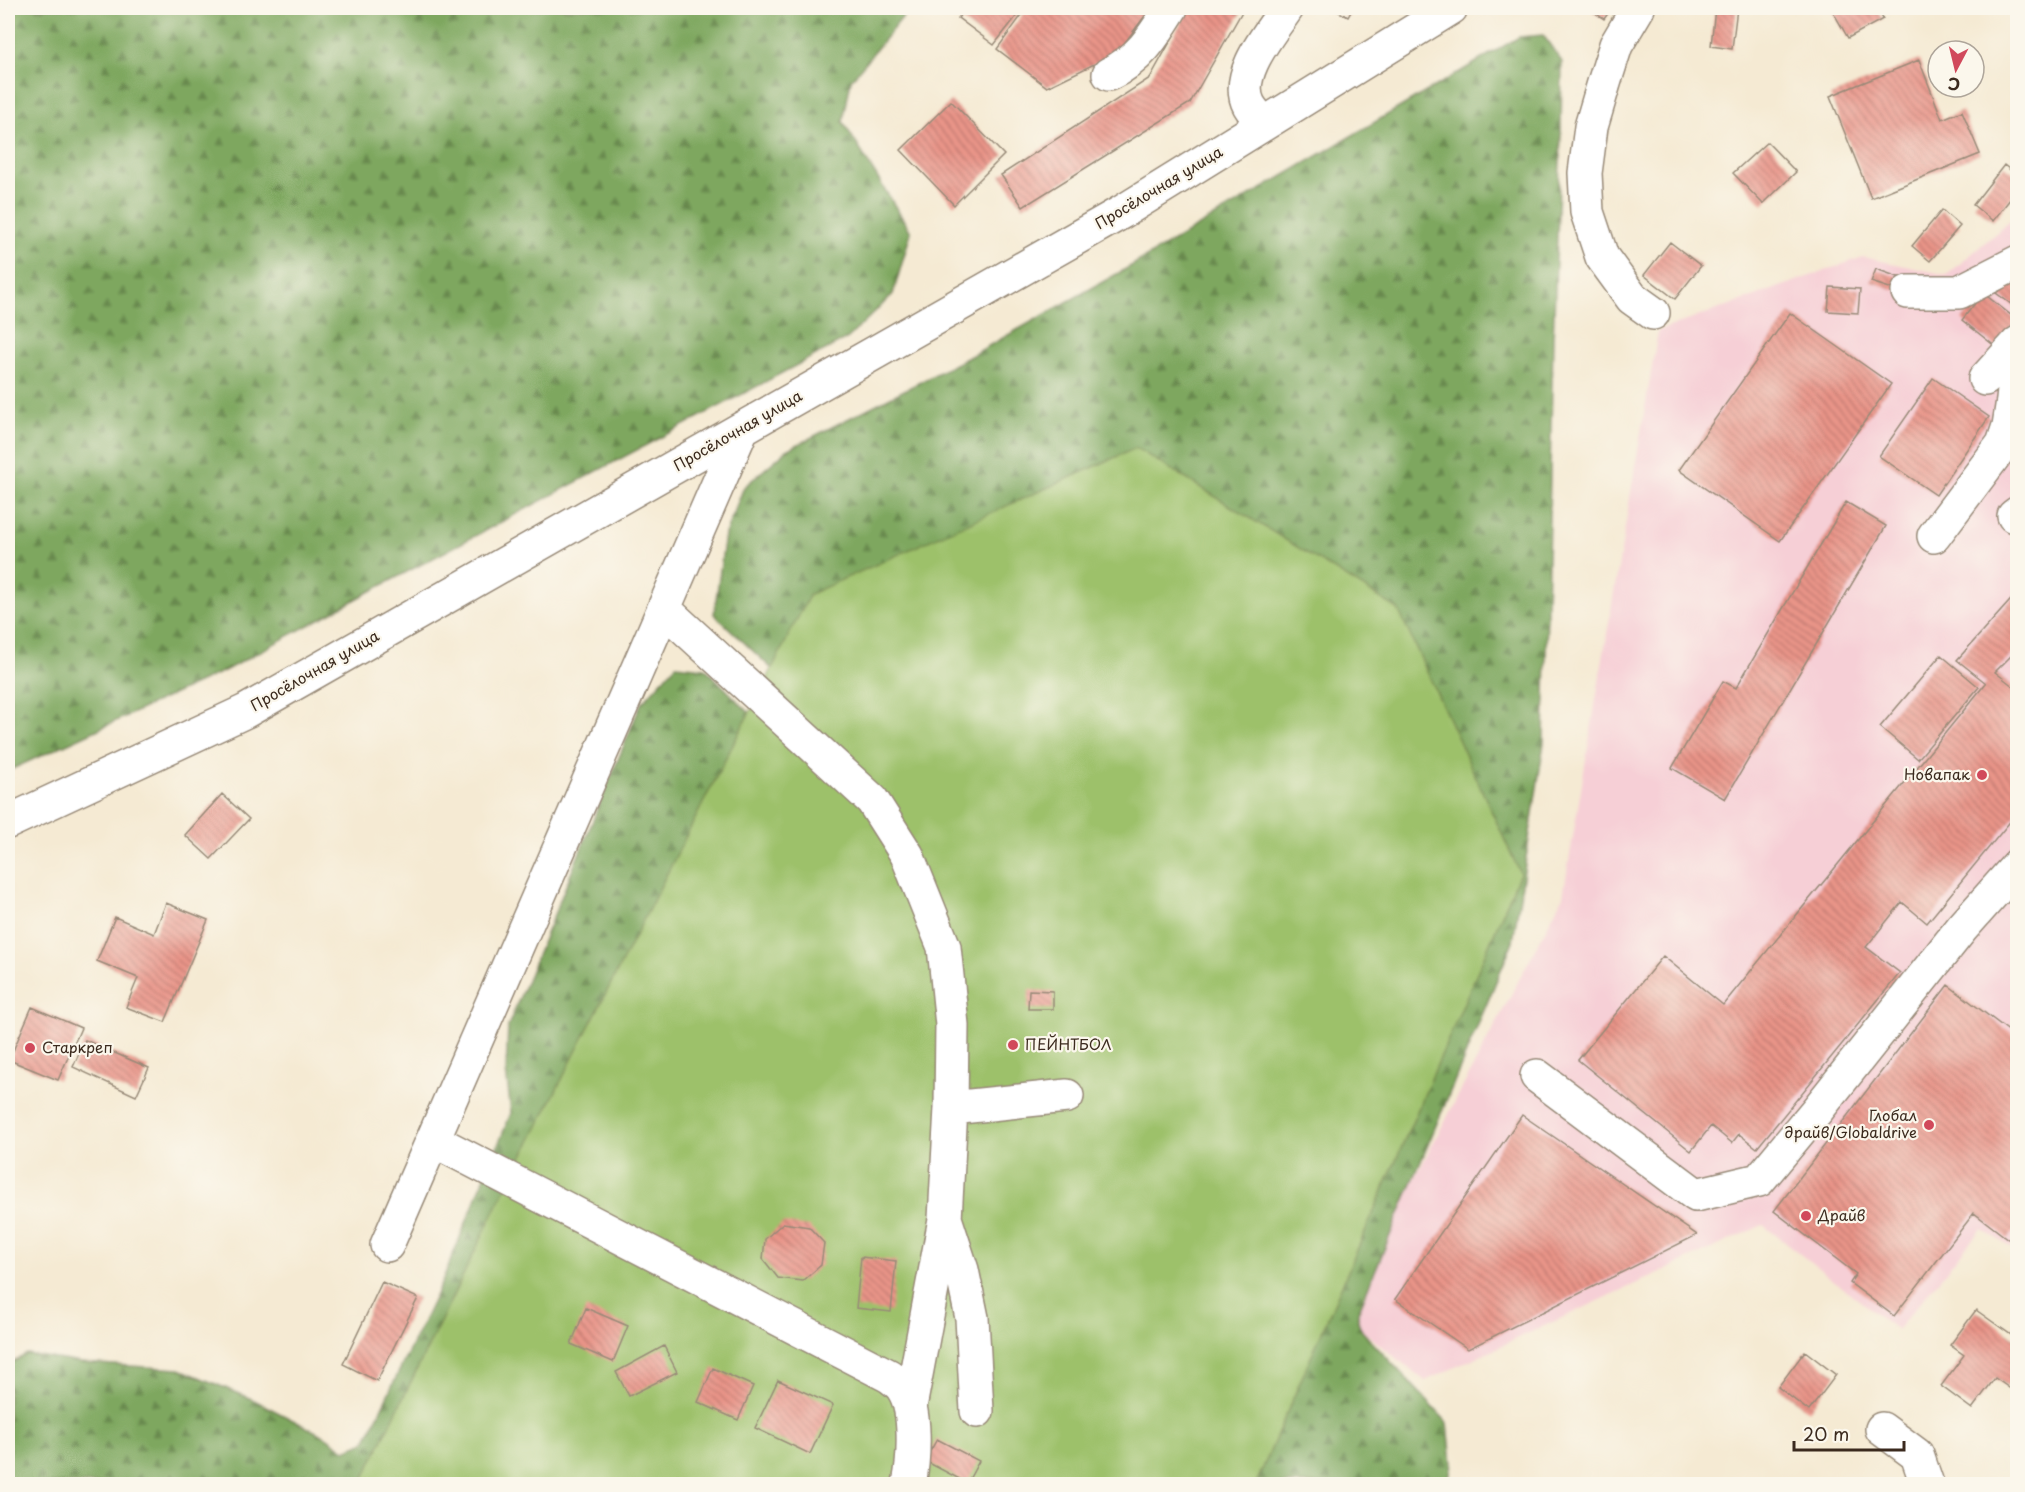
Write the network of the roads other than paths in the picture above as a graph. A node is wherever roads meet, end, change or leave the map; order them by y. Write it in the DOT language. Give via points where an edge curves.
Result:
graph roads {
  1 [pos="1171,8"];
  2 [pos="1287,8"];
  3 [pos="1451,8"];
  4 [pos="1638,8"];
  5 [pos="1109,74"];
  6 [pos="1264,124"];
  7 [pos="2018,262"];
  8 [pos="1908,292"];
  9 [pos="1653,313"];
  10 [pos="2018,343"];
  11 [pos="2018,351"];
  12 [pos="1984,379"];
  13 [pos="742,429"];
  14 [pos="1934,536"];
  15 [pos="664,609"];
  16 [pos="8,822"];
  17 [pos="2018,865"];
  18 [pos="1537,1076"];
  19 [pos="1067,1096"];
  20 [pos="951,1108"];
  21 [pos="433,1140"];
  22 [pos="945,1219"];
  23 [pos="387,1245"];
  24 [pos="910,1407"];
  25 [pos="977,1411"];
  26 [pos="1882,1429"];
  27 [pos="909,1485"];
  28 [pos="1927,1485"];
  1 -- 5 [label="street" via="1146,46 1128,65"];
  2 -- 6 [label="street" via="1252,62 1245,80 1249,105"];
  3 -- 6 [label="street, Просёлочная улица"];
  4 -- 9 [label="street" via="1616,45 1607,73 1591,127 1585,173 1587,212 1602,257 1632,298"];
  6 -- 13 [label="street, Просёлочная улица" via="1122,212"];
  7 -- 8 [label="street" via="1959,292"];
  10 -- 12 [label="street"];
  11 -- 14 [label="street" via="2009,426 2003,444"];
  13 -- 15 [label="street"];
  13 -- 16 [label="street, Просёлочная улица" via="246,711"];
  15 -- 20 [label="street" via="872,800 907,855 944,948 952,1025"];
  15 -- 21 [label="street"];
  17 -- 18 [label="street" via="1962,928 1759,1180 1696,1195"];
  19 -- 20 [label="street"];
  20 -- 22 [label="street"];
  21 -- 23 [label="street"];
  21 -- 24 [label="street" via="889,1376 903,1388"];
  22 -- 24 [label="street"];
  22 -- 25 [label="street" via="972,1318"];
  24 -- 27 [label="street"];
  26 -- 28 [label="street" via="1917,1455"];
}
